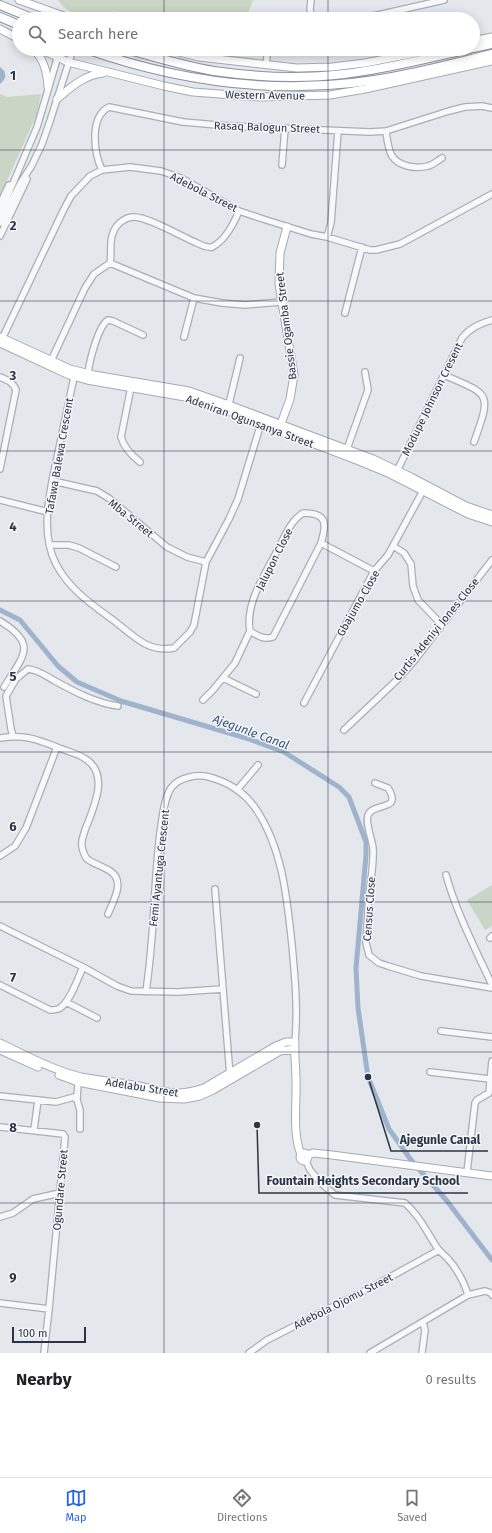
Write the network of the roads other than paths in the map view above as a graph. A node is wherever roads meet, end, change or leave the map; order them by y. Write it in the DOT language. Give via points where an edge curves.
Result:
graph roads {
  1 [pos="19,0"];
  2 [pos="311,0"];
  3 [pos="444,0"];
  4 [pos="0,5"];
  5 [pos="17,12"];
  6 [pos="52,12"];
  7 [pos="311,12"];
  8 [pos="391,12"];
  9 [pos="0,17"];
  10 [pos="12,22"];
  11 [pos="0,29"];
  12 [pos="12,35"];
  13 [pos="492,37"];
  14 [pos="480,40"];
  15 [pos="492,44"];
  16 [pos="480,47"];
  17 [pos="492,54"];
  18 [pos="39,56"];
  19 [pos="70,56"];
  20 [pos="110,56"];
  21 [pos="152,56"];
  22 [pos="195,56"];
  23 [pos="267,56"];
  24 [pos="406,56"];
  25 [pos="439,56"];
  26 [pos="57,57"];
  27 [pos="492,61"];
  28 [pos="68,62"];
  29 [pos="266,64"];
  30 [pos="107,72"];
  31 [pos="48,87"];
  32 [pos="57,99"];
  33 [pos="492,108"];
  34 [pos="285,128"];
  35 [pos="338,131"];
  36 [pos="386,132"];
  37 [pos="442,158"];
  38 [pos="23,160"];
  39 [pos="32,165"];
  40 [pos="282,165"];
  41 [pos="102,170"];
  42 [pos="492,194"];
  43 [pos="0,204"];
  44 [pos="239,211"];
  45 [pos="0,214"];
  46 [pos="0,223"];
  47 [pos="287,226"];
  48 [pos="0,236"];
  49 [pos="327,237"];
  50 [pos="362,247"];
  51 [pos="110,263"];
  52 [pos="194,298"];
  53 [pos="281,302"];
  54 [pos="346,313"];
  55 [pos="492,320"];
  56 [pos="142,335"];
  57 [pos="184,337"];
  58 [pos="1,341"];
  59 [pos="240,358"];
  60 [pos="50,364"];
  61 [pos="365,372"];
  62 [pos="444,375"];
  63 [pos="0,377"];
  64 [pos="74,377"];
  65 [pos="88,377"];
  66 [pos="131,387"];
  67 [pos="228,408"];
  68 [pos="262,420"];
  69 [pos="281,424"];
  70 [pos="474,442"];
  71 [pos="347,449"];
  72 [pos="140,462"];
  73 [pos="0,469"];
  74 [pos="396,473"];
  75 [pos="53,481"];
  76 [pos="424,488"];
  77 [pos="0,500"];
  78 [pos="48,512"];
  79 [pos="492,515"];
  80 [pos="492,522"];
  81 [pos="321,543"];
  82 [pos="50,545"];
  83 [pos="393,546"];
  84 [pos="492,560"];
  85 [pos="206,562"];
  86 [pos="116,566"];
  87 [pos="374,571"];
  88 [pos="0,621"];
  89 [pos="442,625"];
  90 [pos="250,631"];
  91 [pos="22,659"];
  92 [pos="28,669"];
  93 [pos="223,678"];
  94 [pos="4,687"];
  95 [pos="256,694"];
  96 [pos="203,700"];
  97 [pos="304,703"];
  98 [pos="118,706"];
  99 [pos="344,730"];
  100 [pos="13,736"];
  101 [pos="0,738"];
  102 [pos="57,747"];
  103 [pos="258,765"];
  104 [pos="375,783"];
  105 [pos="237,790"];
  106 [pos="0,856"];
  107 [pos="446,875"];
  108 [pos="215,889"];
  109 [pos="108,914"];
  110 [pos="0,926"];
  111 [pos="83,967"];
  112 [pos="0,985"];
  113 [pos="492,985"];
  114 [pos="223,988"];
  115 [pos="492,988"];
  116 [pos="146,992"];
  117 [pos="66,1002"];
  118 [pos="96,1018"];
  119 [pos="441,1031"];
  120 [pos="492,1037"];
  121 [pos="295,1042"];
  122 [pos="0,1043"];
  123 [pos="0,1050"];
  124 [pos="492,1060"];
  125 [pos="430,1072"];
  126 [pos="230,1077"];
  127 [pos="80,1079"];
  128 [pos="490,1079"];
  129 [pos="0,1096"];
  130 [pos="38,1100"];
  131 [pos="77,1100"];
  132 [pos="0,1128"];
  133 [pos="80,1129"];
  134 [pos="34,1130"];
  135 [pos="305,1157"];
  136 [pos="467,1172"];
  137 [pos="492,1176"];
  138 [pos="60,1193"];
  139 [pos="0,1217"];
  140 [pos="439,1250"];
  141 [pos="468,1295"];
  142 [pos="492,1295"];
  143 [pos="0,1303"];
  144 [pos="49,1310"];
  145 [pos="423,1323"];
  146 [pos="44,1353"];
  147 [pos="249,1353"];
  148 [pos="370,1353"];
  149 [pos="422,1353"];
  1 -- 6 [label="main road"];
  2 -- 7 [label="street"];
  3 -- 8 [label="street"];
  4 -- 5 [label="highway"];
  9 -- 10 [label="highway"];
  11 -- 12 [label="main road"];
  13 -- 14 [label="main road"];
  15 -- 16 [label="highway"];
  17 -- 20 [label="highway, Western Avenue" via="385,78 320,86 252,86 220,82"];
  18 -- 31 [label="main road" via="46,70"];
  19 -- 28 [label="street"];
  21 -- 25 [label="highway, Western Avenue" via="222,72 318,76 394,66"];
  22 -- 29 [label="main road"];
  23 -- 29 [label="street"];
  24 -- 29 [label="main road" via="332,67 297,68"];
  26 -- 28 [label="main road, Western Avenue"];
  26 -- 31 [label="street"];
  27 -- 30 [label="main road, Western Avenue" via="365,89 301,97 193,92"];
  28 -- 30 [label="main road, Western Avenue"];
  28 -- 32 [label="street"];
  30 -- 32 [label="main road" via="80,80"];
  31 -- 38 [label="street" via="37,127"];
  32 -- 39 [label="street"];
  33 -- 36 [label="street, Rasaq Balogun Street" via="465,107"];
  34 -- 35 [label="street, Rasaq Balogun Street"];
  34 -- 40 [label="street"];
  34 -- 41 [label="street, Rasaq Balogun Street" via="184,122 109,107 100,113 95,137 96,156"];
  35 -- 36 [label="street, Rasaq Balogun Street"];
  35 -- 49 [label="street" via="331,223"];
  36 -- 37 [label="street" via="391,154 396,161 419,168 430,166"];
  38 -- 43 [label="street"];
  38 -- 45 [label="street"];
  39 -- 46 [label="street"];
  39 -- 48 [label="street"];
  41 -- 44 [label="street, Adebola Street" via="130,167 170,174 195,185"];
  41 -- 58 [label="street, Adebola Street" via="90,176 71,196"];
  42 -- 50 [label="street, Adebola Street" via="400,244 376,250"];
  44 -- 47 [label="street, Adebola Street"];
  44 -- 51 [label="street" via="233,225 222,239 208,247 144,219 128,218 120,222 113,233"];
  47 -- 49 [label="street, Adebola Street"];
  47 -- 53 [label="main road, Bassie Ogamba Street" via="278,268"];
  49 -- 50 [label="street, Adebola Street"];
  50 -- 54 [label="street"];
  51 -- 52 [label="street"];
  51 -- 60 [label="street" via="94,274 85,288"];
  52 -- 53 [label="street" via="244,305"];
  52 -- 57 [label="street"];
  53 -- 69 [label="main road, Bassie Ogamba Street" via="294,375 290,399"];
  55 -- 62 [label="street, Modupe Johnson Cresent" via="466,332"];
  56 -- 65 [label="street" via="113,321 106,321 101,328"];
  58 -- 60 [label="main road, Adeniran Ogunsanya Street"];
  59 -- 67 [label="street"];
  60 -- 64 [label="main road, Adeniran Ogunsanya Street"];
  60 -- 65 [label="main road, Adeniran Ogunsanya Street"];
  61 -- 71 [label="street" via="368,390"];
  62 -- 70 [label="street" via="474,387 486,398 487,411"];
  62 -- 74 [label="street, Modupe Johnson Cresent"];
  63 -- 73 [label="street" via="14,385 16,390"];
  64 -- 65 [label="main road, Adeniran Ogunsanya Street"];
  64 -- 75 [label="street, Tafawa Balewa Crescent"];
  65 -- 66 [label="main road, Adeniran Ogunsanya Street"];
  65 -- 67 [label="main road, Adeniran Ogunsanya Street" via="188,391"];
  66 -- 67 [label="main road, Adeniran Ogunsanya Street"];
  66 -- 72 [label="street" via="121,437 129,453"];
  67 -- 68 [label="main road, Adeniran Ogunsanya Street"];
  68 -- 69 [label="main road, Adeniran Ogunsanya Street"];
  68 -- 74 [label="main road, Adeniran Ogunsanya Street" via="359,461"];
  68 -- 85 [label="street, Tafawa Balewa Crescent" via="238,498"];
  69 -- 71 [label="main road, Adeniran Ogunsanya Street"];
  71 -- 74 [label="main road, Adeniran Ogunsanya Street"];
  74 -- 76 [label="main road, Adeniran Ogunsanya Street"];
  75 -- 78 [label="street, Tafawa Balewa Crescent"];
  75 -- 85 [label="street, Mba Street" via="97,491 167,547"];
  76 -- 79 [label="main road, Adeniran Ogunsanya Street"];
  76 -- 80 [label="main road, Adeniran Ogunsanya Street" via="468,514"];
  76 -- 83 [label="street, Gbajumo Close"];
  77 -- 78 [label="street"];
  78 -- 82 [label="street, Tafawa Balewa Crescent"];
  81 -- 87 [label="street"];
  81 -- 90 [label="street, Jalupon Close" via="274,637 263,638"];
  81 -- 90 [label="street, Jalupon Close" via="325,525 321,517 303,513 290,526 256,593 248,622"];
  82 -- 85 [label="street, Tafawa Balewa Crescent" via="56,563 76,591 137,639 159,649 174,648 194,625"];
  82 -- 86 [label="street" via="79,548"];
  83 -- 87 [label="street, Gbajumo Close"];
  83 -- 89 [label="street" via="404,553 411,564 413,586 418,600"];
  84 -- 89 [label="street, Curtis Adeniyi Jones Close"];
  87 -- 97 [label="street, Gbajumo Close"];
  88 -- 91 [label="street" via="21,638 24,644"];
  89 -- 99 [label="street, Curtis Adeniyi Jones Close" via="398,679"];
  90 -- 93 [label="street, Jalupon Close" via="235,663"];
  91 -- 92 [label="street"];
  91 -- 94 [label="street"];
  92 -- 94 [label="street"];
  92 -- 98 [label="street" via="36,670 98,702"];
  93 -- 95 [label="street"];
  93 -- 96 [label="street, Jalupon Close"];
  94 -- 100 [label="street"];
  100 -- 101 [label="street"];
  100 -- 102 [label="street" via="42,740"];
  102 -- 106 [label="street" via="26,828 15,846"];
  102 -- 109 [label="street" via="85,758 98,776 97,795 82,842 87,859 114,874 119,884"];
  103 -- 105 [label="street"];
  104 -- 115 [label="street, Census Close" via="388,788 392,801 368,814 373,848 366,943 369,955 379,963 413,974"];
  105 -- 116 [label="street, Femi Ayantuga Crescent" via="219,780 204,776 180,780 171,788 164,804 159,842"];
  105 -- 121 [label="street, Femi Ayantuga Crescent" via="256,809 270,834 284,878 297,998"];
  107 -- 113 [label="street" via="465,929"];
  108 -- 114 [label="street"];
  110 -- 111 [label="street"];
  111 -- 116 [label="street" via="117,986 131,991"];
  111 -- 117 [label="street"];
  112 -- 117 [label="street" via="50,1010 60,1009"];
  114 -- 116 [label="street"];
  114 -- 126 [label="street"];
  117 -- 118 [label="street"];
  119 -- 120 [label="street"];
  121 -- 126 [label="main road, Adelabu Street"];
  121 -- 135 [label="main road" via="296,1139"];
  122 -- 127 [label="main road, Adelabu Street"];
  123 -- 127 [label="main road, Adelabu Street" via="55,1074"];
  124 -- 128 [label="street"];
  125 -- 128 [label="street"];
  126 -- 127 [label="main road, Adelabu Street" via="200,1096 184,1099 160,1098"];
  127 -- 131 [label="street"];
  128 -- 136 [label="street" via="489,1093 475,1103"];
  129 -- 130 [label="street"];
  130 -- 131 [label="street" via="56,1102 74,1097"];
  130 -- 134 [label="street"];
  131 -- 133 [label="street"];
  132 -- 134 [label="street, Ogundare Street"];
  134 -- 138 [label="street, Ogundare Street" via="65,1136"];
  135 -- 136 [label="main road" via="313,1153 326,1154"];
  135 -- 140 [label="street" via="310,1170 321,1184 335,1195 405,1203 419,1218"];
  136 -- 137 [label="main road"];
  138 -- 139 [label="street" via="33,1199 13,1213"];
  138 -- 144 [label="street, Ogundare Street"];
  140 -- 141 [label="street" via="454,1267"];
  140 -- 147 [label="street, Adebola Ojomu Street" via="280,1333"];
  141 -- 142 [label="street" via="485,1291"];
  141 -- 145 [label="street"];
  143 -- 144 [label="street"];
  144 -- 146 [label="street, Ogundare Street"];
  145 -- 148 [label="street"];
  145 -- 149 [label="street" via="425,1330"];
}
